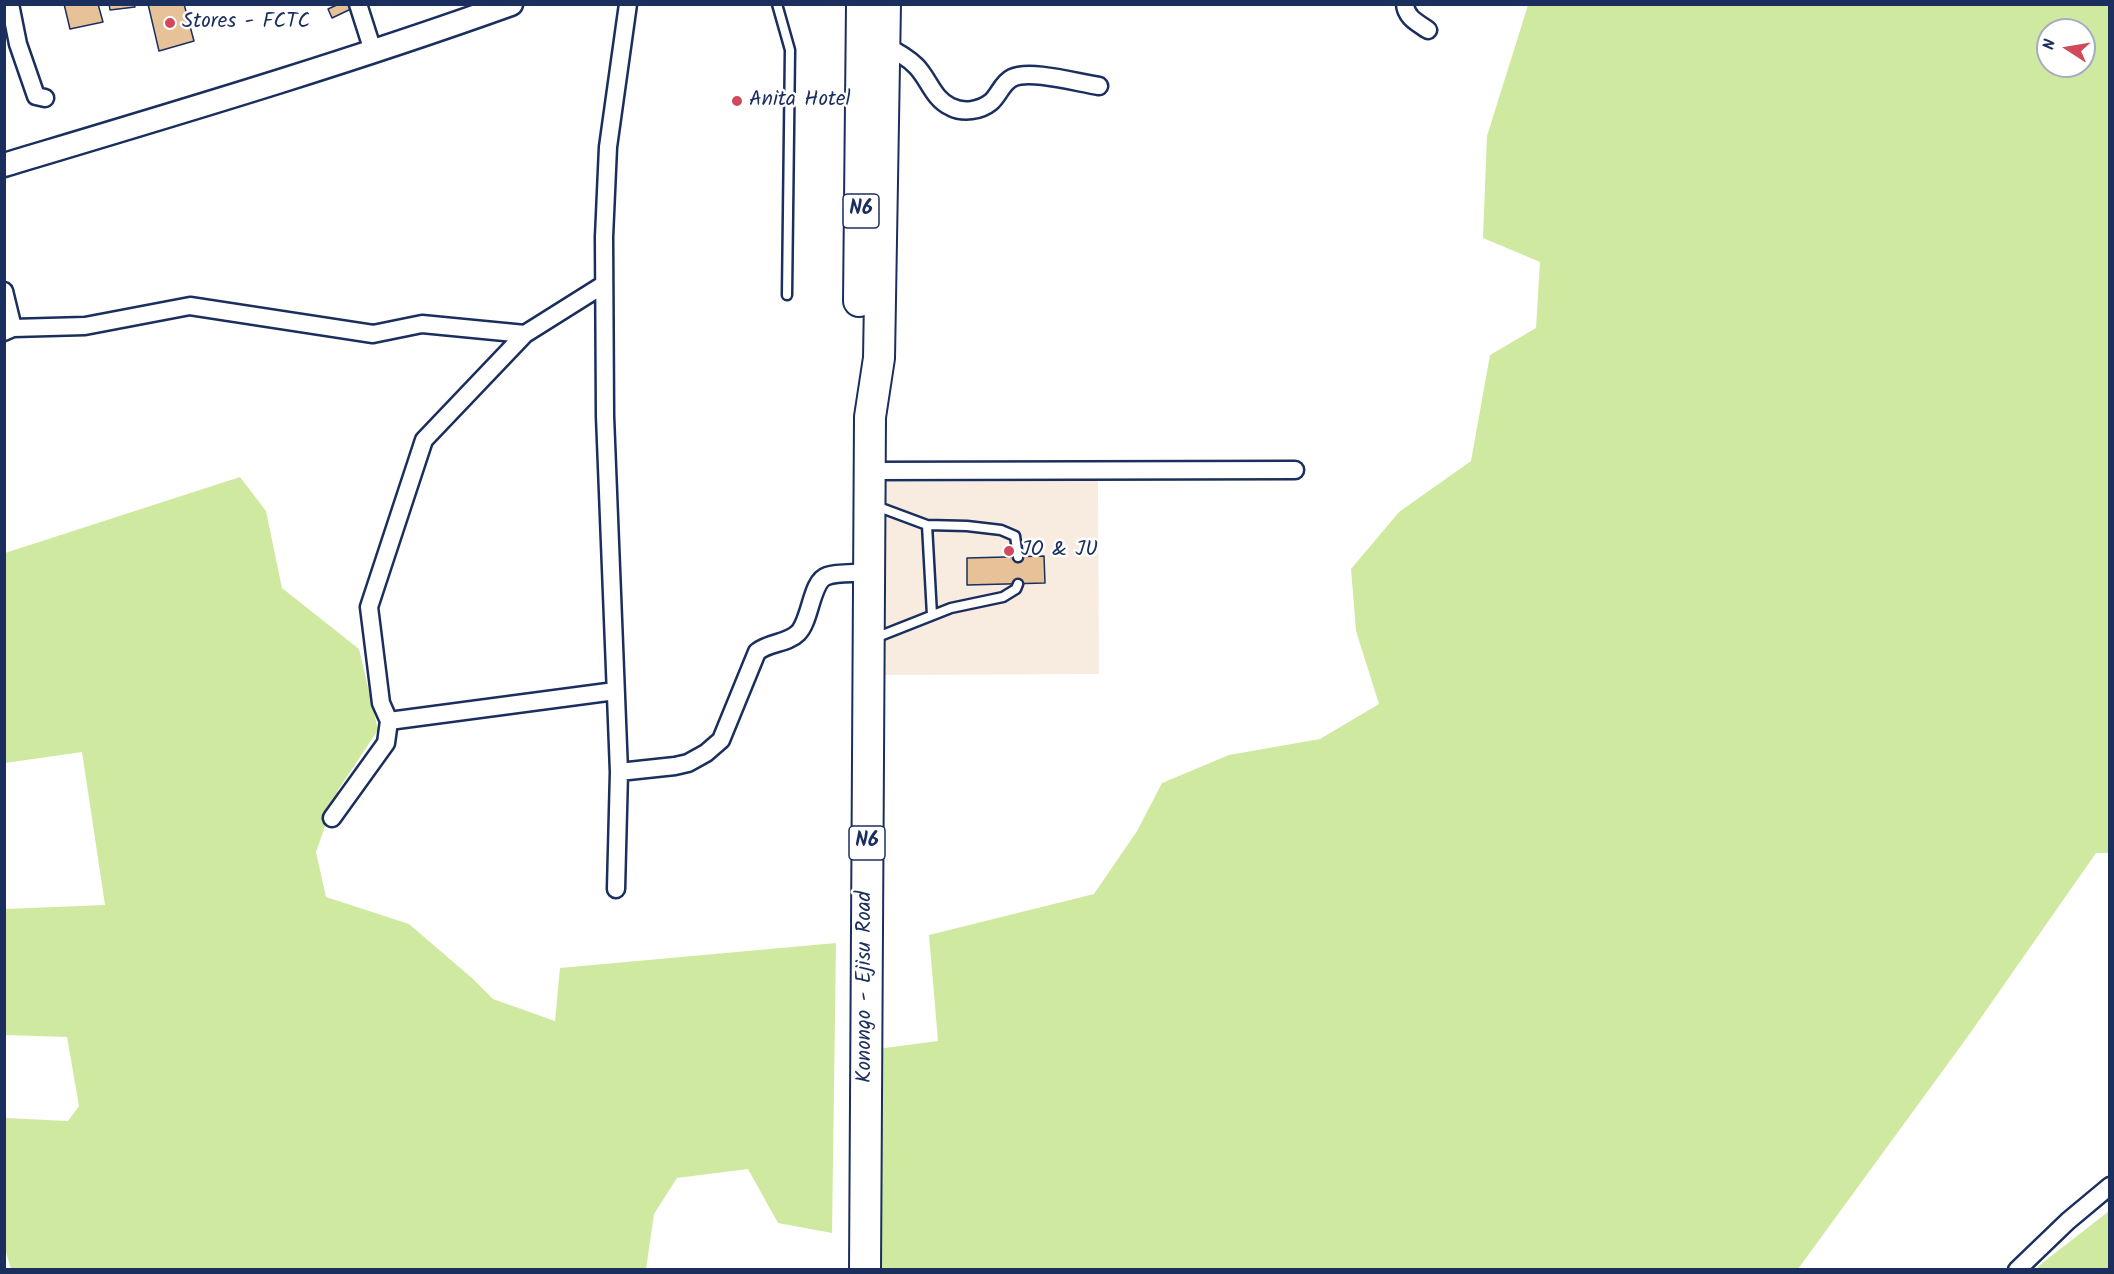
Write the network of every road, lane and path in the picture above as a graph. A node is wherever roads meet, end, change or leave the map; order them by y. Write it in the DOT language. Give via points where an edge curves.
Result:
graph roads {
  1 [pos="10,4"];
  2 [pos="358,4"];
  3 [pos="511,4"];
  4 [pos="628,4"];
  5 [pos="777,4"];
  6 [pos="862,4"];
  7 [pos="885,4"];
  8 [pos="1405,4"];
  9 [pos="1428,30"];
  10 [pos="885,46"];
  11 [pos="373,51"];
  12 [pos="1099,86"];
  13 [pos="45,98"];
  14 [pos="4,165"];
  15 [pos="603,285"];
  16 [pos="4,291"];
  17 [pos="787,295"];
  18 [pos="9,330"];
  19 [pos="525,334"];
  20 [pos="870,417"];
  21 [pos="1295,470"];
  22 [pos="870,471"];
  23 [pos="869,504"];
  24 [pos="927,525"];
  25 [pos="1018,557"];
  26 [pos="869,572"];
  27 [pos="1018,584"];
  28 [pos="932,615"];
  29 [pos="869,641"];
  30 [pos="615,691"];
  31 [pos="389,721"];
  32 [pos="619,772"];
  33 [pos="332,818"];
  34 [pos="616,889"];
  35 [pos="2109,1186"];
  36 [pos="865,1269"];
  37 [pos="2017,1269"];
  1 -- 13 [label="street" via="18,44 36,96"];
  2 -- 11 [label="street"];
  3 -- 11 [label="street"];
  4 -- 15 [label="street" via="608,147"];
  5 -- 17 [label="lane" via="790,50"];
  6 -- 20 [label="highway, Konongo - Ejisu Road / N6" via="859,360"];
  7 -- 10 [label="highway, Konongo - Ejisu Road / N6"];
  8 -- 9 [label="street" via="1411,18"];
  10 -- 12 [label="street" via="916,66 939,100 965,111 991,102 1007,81 1020,75"];
  10 -- 20 [label="highway, Konongo - Ejisu Road / N6" via="879,358"];
  11 -- 14 [label="street"];
  15 -- 19 [label="street"];
  15 -- 30 [label="street"];
  16 -- 18 [label="street"];
  18 -- 19 [label="street" via="85,326 190,306 372,334 422,324"];
  19 -- 31 [label="street" via="424,440 369,607 381,703"];
  20 -- 22 [label="highway, Konongo - Ejisu Road / N6"];
  21 -- 22 [label="street"];
  22 -- 23 [label="highway, Konongo - Ejisu Road / N6"];
  23 -- 24 [label="lane"];
  23 -- 26 [label="highway, Konongo - Ejisu Road / N6"];
  24 -- 25 [label="lane" via="1001,530 1015,536"];
  24 -- 28 [label="lane"];
  26 -- 29 [label="highway, Konongo - Ejisu Road / N6"];
  26 -- 32 [label="street" via="821,579 799,633 756,652 721,740 706,753 675,766"];
  27 -- 28 [label="lane" via="1003,597"];
  28 -- 29 [label="lane"];
  29 -- 36 [label="highway, Konongo - Ejisu Road / N6"];
  30 -- 31 [label="street"];
  30 -- 32 [label="street"];
  31 -- 33 [label="street" via="386,743"];
  32 -- 34 [label="street"];
  35 -- 37 [label="street"];
}
